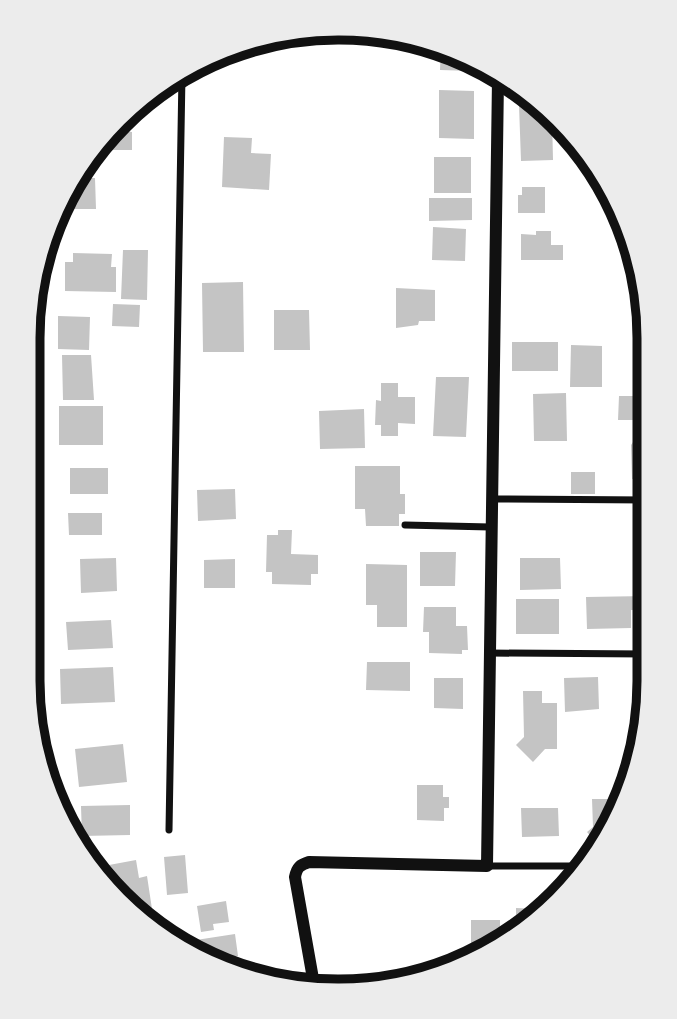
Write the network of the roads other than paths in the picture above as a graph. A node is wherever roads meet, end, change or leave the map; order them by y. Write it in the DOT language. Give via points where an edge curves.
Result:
graph roads {
  1 [pos="182,85"];
  2 [pos="498,87"];
  3 [pos="491,499"];
  4 [pos="637,500"];
  5 [pos="405,525"];
  6 [pos="491,527"];
  7 [pos="489,653"];
  8 [pos="637,654"];
  9 [pos="169,830"];
  10 [pos="487,866"];
  11 [pos="572,866"];
  12 [pos="313,977"];
  1 -- 9 [label="street"];
  2 -- 3 [label="street"];
  3 -- 4 [label="street"];
  3 -- 6 [label="street"];
  5 -- 6 [label="street"];
  6 -- 7 [label="street"];
  7 -- 8 [label="street"];
  7 -- 10 [label="street"];
  10 -- 11 [label="street"];
  10 -- 12 [label="street" via="301,864 295,877"];
}
